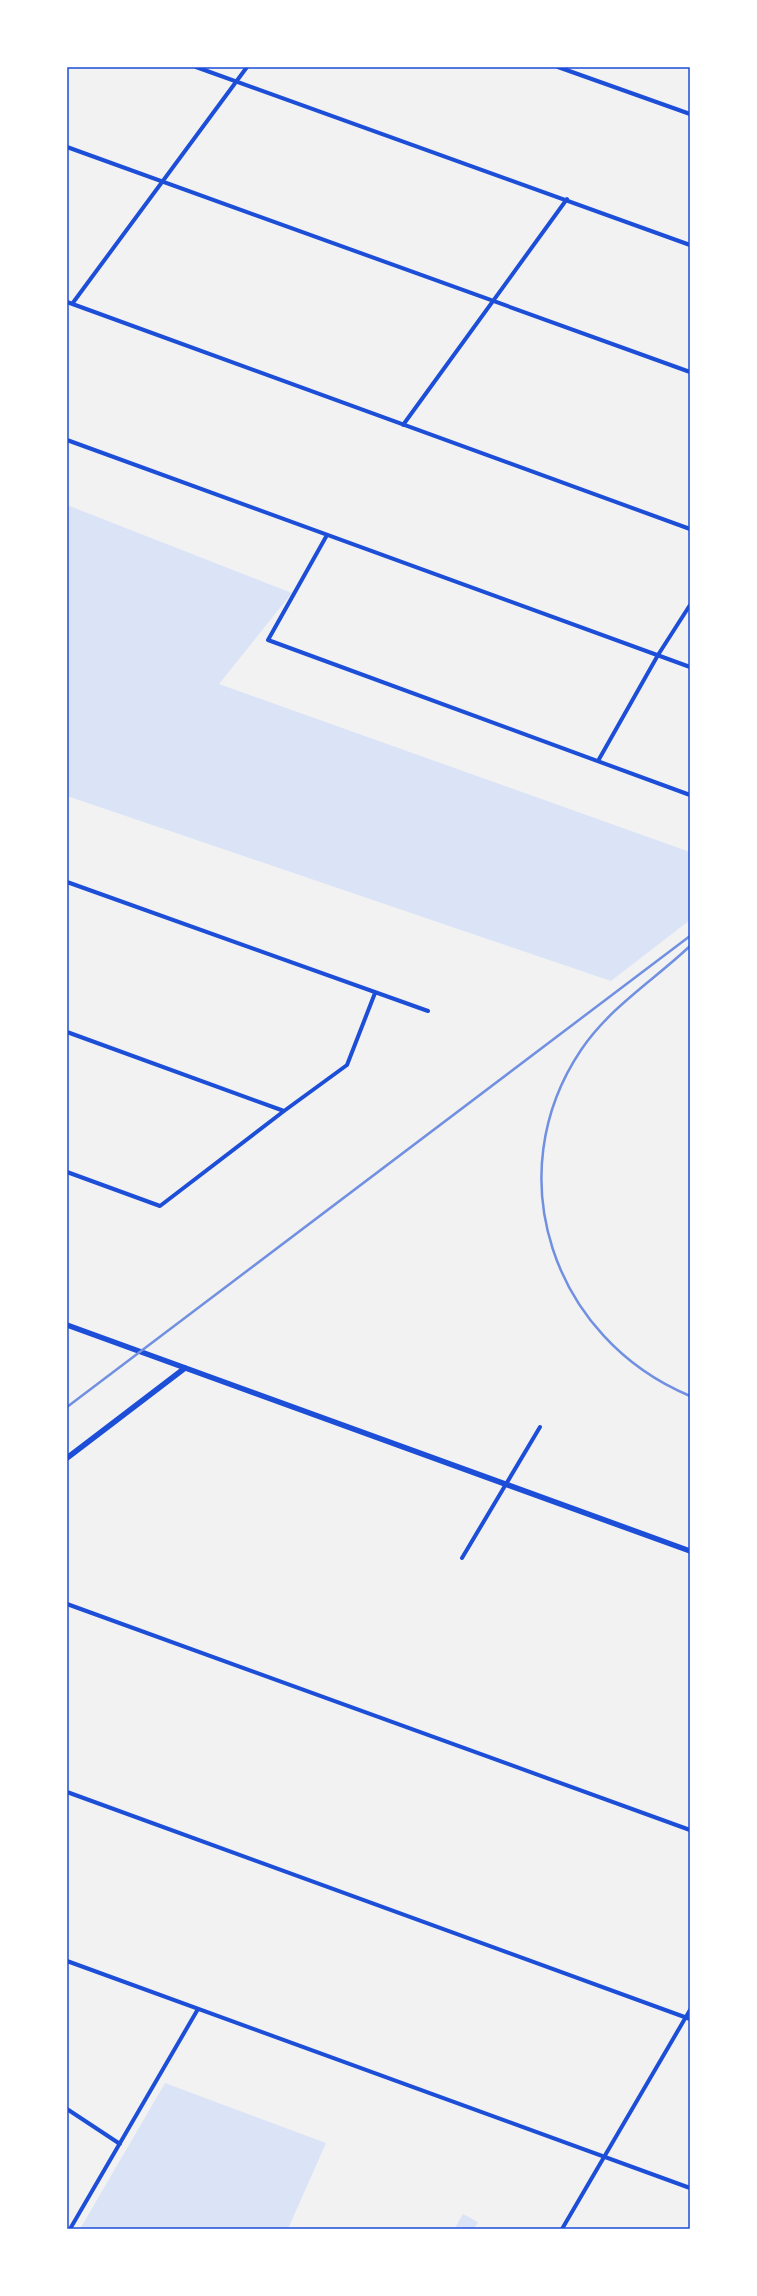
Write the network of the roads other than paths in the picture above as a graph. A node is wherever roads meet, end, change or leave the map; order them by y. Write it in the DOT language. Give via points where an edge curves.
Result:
graph roads {
  1 [pos="196,67"];
  2 [pos="247,67"];
  3 [pos="558,67"];
  4 [pos="236,81"];
  5 [pos="690,114"];
  6 [pos="67,147"];
  7 [pos="164,181"];
  8 [pos="567,199"];
  9 [pos="690,245"];
  10 [pos="492,300"];
  11 [pos="69,303"];
  12 [pos="690,372"];
  13 [pos="403,425"];
  14 [pos="67,440"];
  15 [pos="690,529"];
  16 [pos="328,535"];
  17 [pos="690,605"];
  18 [pos="658,655"];
  19 [pos="690,667"];
  20 [pos="598,761"];
  21 [pos="690,795"];
  22 [pos="67,882"];
  23 [pos="375,993"];
  24 [pos="428,1012"];
  25 [pos="67,1032"];
  26 [pos="284,1111"];
  27 [pos="67,1172"];
  28 [pos="67,1325"];
  29 [pos="185,1368"];
  30 [pos="540,1427"];
  31 [pos="67,1458"];
  32 [pos="506,1484"];
  33 [pos="690,1551"];
  34 [pos="462,1558"];
  35 [pos="67,1604"];
  36 [pos="67,1792"];
  37 [pos="690,1830"];
  38 [pos="67,1961"];
  39 [pos="198,2009"];
  40 [pos="690,2010"];
  41 [pos="688,2018"];
  42 [pos="67,2110"];
  43 [pos="120,2144"];
  44 [pos="604,2156"];
  45 [pos="690,2188"];
  46 [pos="70,2229"];
  47 [pos="562,2229"];
  1 -- 4 [label="street"];
  2 -- 4 [label="street"];
  3 -- 5 [label="street"];
  4 -- 7 [label="street"];
  4 -- 8 [label="street"];
  6 -- 7 [label="street"];
  7 -- 10 [label="street"];
  7 -- 11 [label="street"];
  8 -- 9 [label="street"];
  8 -- 10 [label="street"];
  10 -- 12 [label="street"];
  10 -- 13 [label="street"];
  11 -- 13 [label="street"];
  13 -- 15 [label="street"];
  14 -- 16 [label="street"];
  16 -- 18 [label="street"];
  16 -- 20 [label="street" via="268,640"];
  17 -- 18 [label="street"];
  18 -- 19 [label="street"];
  18 -- 20 [label="street"];
  20 -- 21 [label="street"];
  22 -- 23 [label="street"];
  23 -- 24 [label="street"];
  23 -- 26 [label="street" via="348,1065"];
  25 -- 26 [label="street"];
  26 -- 27 [label="street" via="160,1206"];
  28 -- 29 [label="street"];
  29 -- 31 [label="street"];
  29 -- 32 [label="street"];
  30 -- 32 [label="street"];
  32 -- 33 [label="street"];
  32 -- 34 [label="street"];
  35 -- 37 [label="street"];
  36 -- 41 [label="street"];
  38 -- 39 [label="street"];
  39 -- 43 [label="street"];
  39 -- 44 [label="street"];
  40 -- 41 [label="street"];
  41 -- 44 [label="street"];
  42 -- 43 [label="street"];
  43 -- 46 [label="street"];
  44 -- 45 [label="street"];
  44 -- 47 [label="street"];
}
